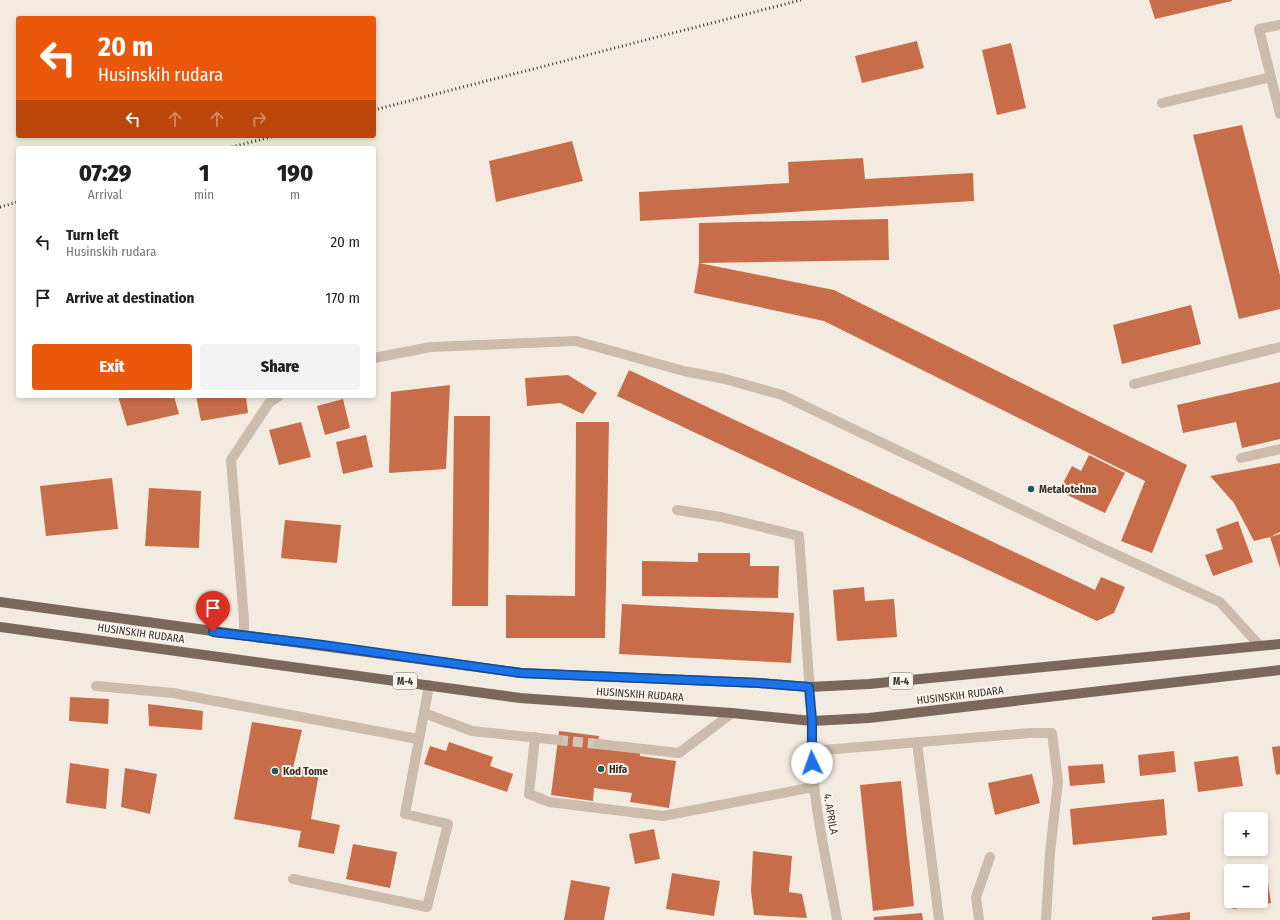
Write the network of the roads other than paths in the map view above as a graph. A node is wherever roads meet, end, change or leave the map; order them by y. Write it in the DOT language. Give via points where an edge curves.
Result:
graph roads {
  1 [pos="1280,25"];
  2 [pos="1271,77"];
  3 [pos="1162,103"];
  4 [pos="1280,114"];
  5 [pos="1280,347"];
  6 [pos="376,358"];
  7 [pos="1134,384"];
  8 [pos="276,398"];
  9 [pos="1280,449"];
  10 [pos="1241,458"];
  11 [pos="677,510"];
  12 [pos="0,602"];
  13 [pos="0,627"];
  14 [pos="244,636"];
  15 [pos="1280,644"];
  16 [pos="1260,646"];
  17 [pos="1280,670"];
  18 [pos="429,685"];
  19 [pos="96,686"];
  20 [pos="809,687"];
  21 [pos="424,712"];
  22 [pos="732,713"];
  23 [pos="812,721"];
  24 [pos="535,737"];
  25 [pos="418,739"];
  26 [pos="558,740"];
  27 [pos="916,742"];
  28 [pos="598,744"];
  29 [pos="811,751"];
  30 [pos="814,787"];
  31 [pos="990,857"];
  32 [pos="293,879"];
  33 [pos="837,920"];
  34 [pos="939,920"];
  35 [pos="979,920"];
  36 [pos="1046,920"];
  1 -- 2 [label="street" via="1259,29"];
  2 -- 3 [label="street"];
  2 -- 4 [label="street"];
  5 -- 7 [label="street"];
  6 -- 16 [label="street" via="431,347 576,341 684,372 725,379 782,395 1220,602"];
  8 -- 14 [label="street" via="269,403 231,460"];
  9 -- 10 [label="street"];
  11 -- 20 [label="street, 4. APRILA" via="800,536"];
  12 -- 14 [label="main road, HUSINSKIH RUDARA / M-4"];
  13 -- 18 [label="main road, HUSINSKIH RUDARA / M-4"];
  14 -- 20 [label="main road, HUSINSKIH RUDARA / M-4" via="521,673"];
  15 -- 16 [label="main road, HUSINSKIH RUDARA / M-4"];
  16 -- 20 [label="main road, HUSINSKIH RUDARA / M-4" via="877,683"];
  17 -- 23 [label="main road, HUSINSKIH RUDARA / M-4" via="869,718"];
  18 -- 21 [label="street"];
  18 -- 22 [label="main road, HUSINSKIH RUDARA / M-4" via="520,698"];
  19 -- 25 [label="street" via="173,693"];
  20 -- 23 [label="street, 4. APRILA"];
  21 -- 24 [label="street" via="472,731"];
  21 -- 25 [label="street"];
  22 -- 23 [label="main road, HUSINSKIH RUDARA / M-4"];
  22 -- 28 [label="street" via="679,753"];
  23 -- 29 [label="street, 4. APRILA"];
  24 -- 26 [label="street"];
  24 -- 30 [label="street" via="529,794 549,802 663,816"];
  25 -- 32 [label="street" via="405,814 448,824 427,907"];
  27 -- 29 [label="street"];
  27 -- 34 [label="street"];
  27 -- 36 [label="street" via="1052,733 1058,781"];
  29 -- 30 [label="street, 4. APRILA"];
  30 -- 33 [label="street, 4. APRILA"];
  31 -- 35 [label="street" via="976,897"];
}
